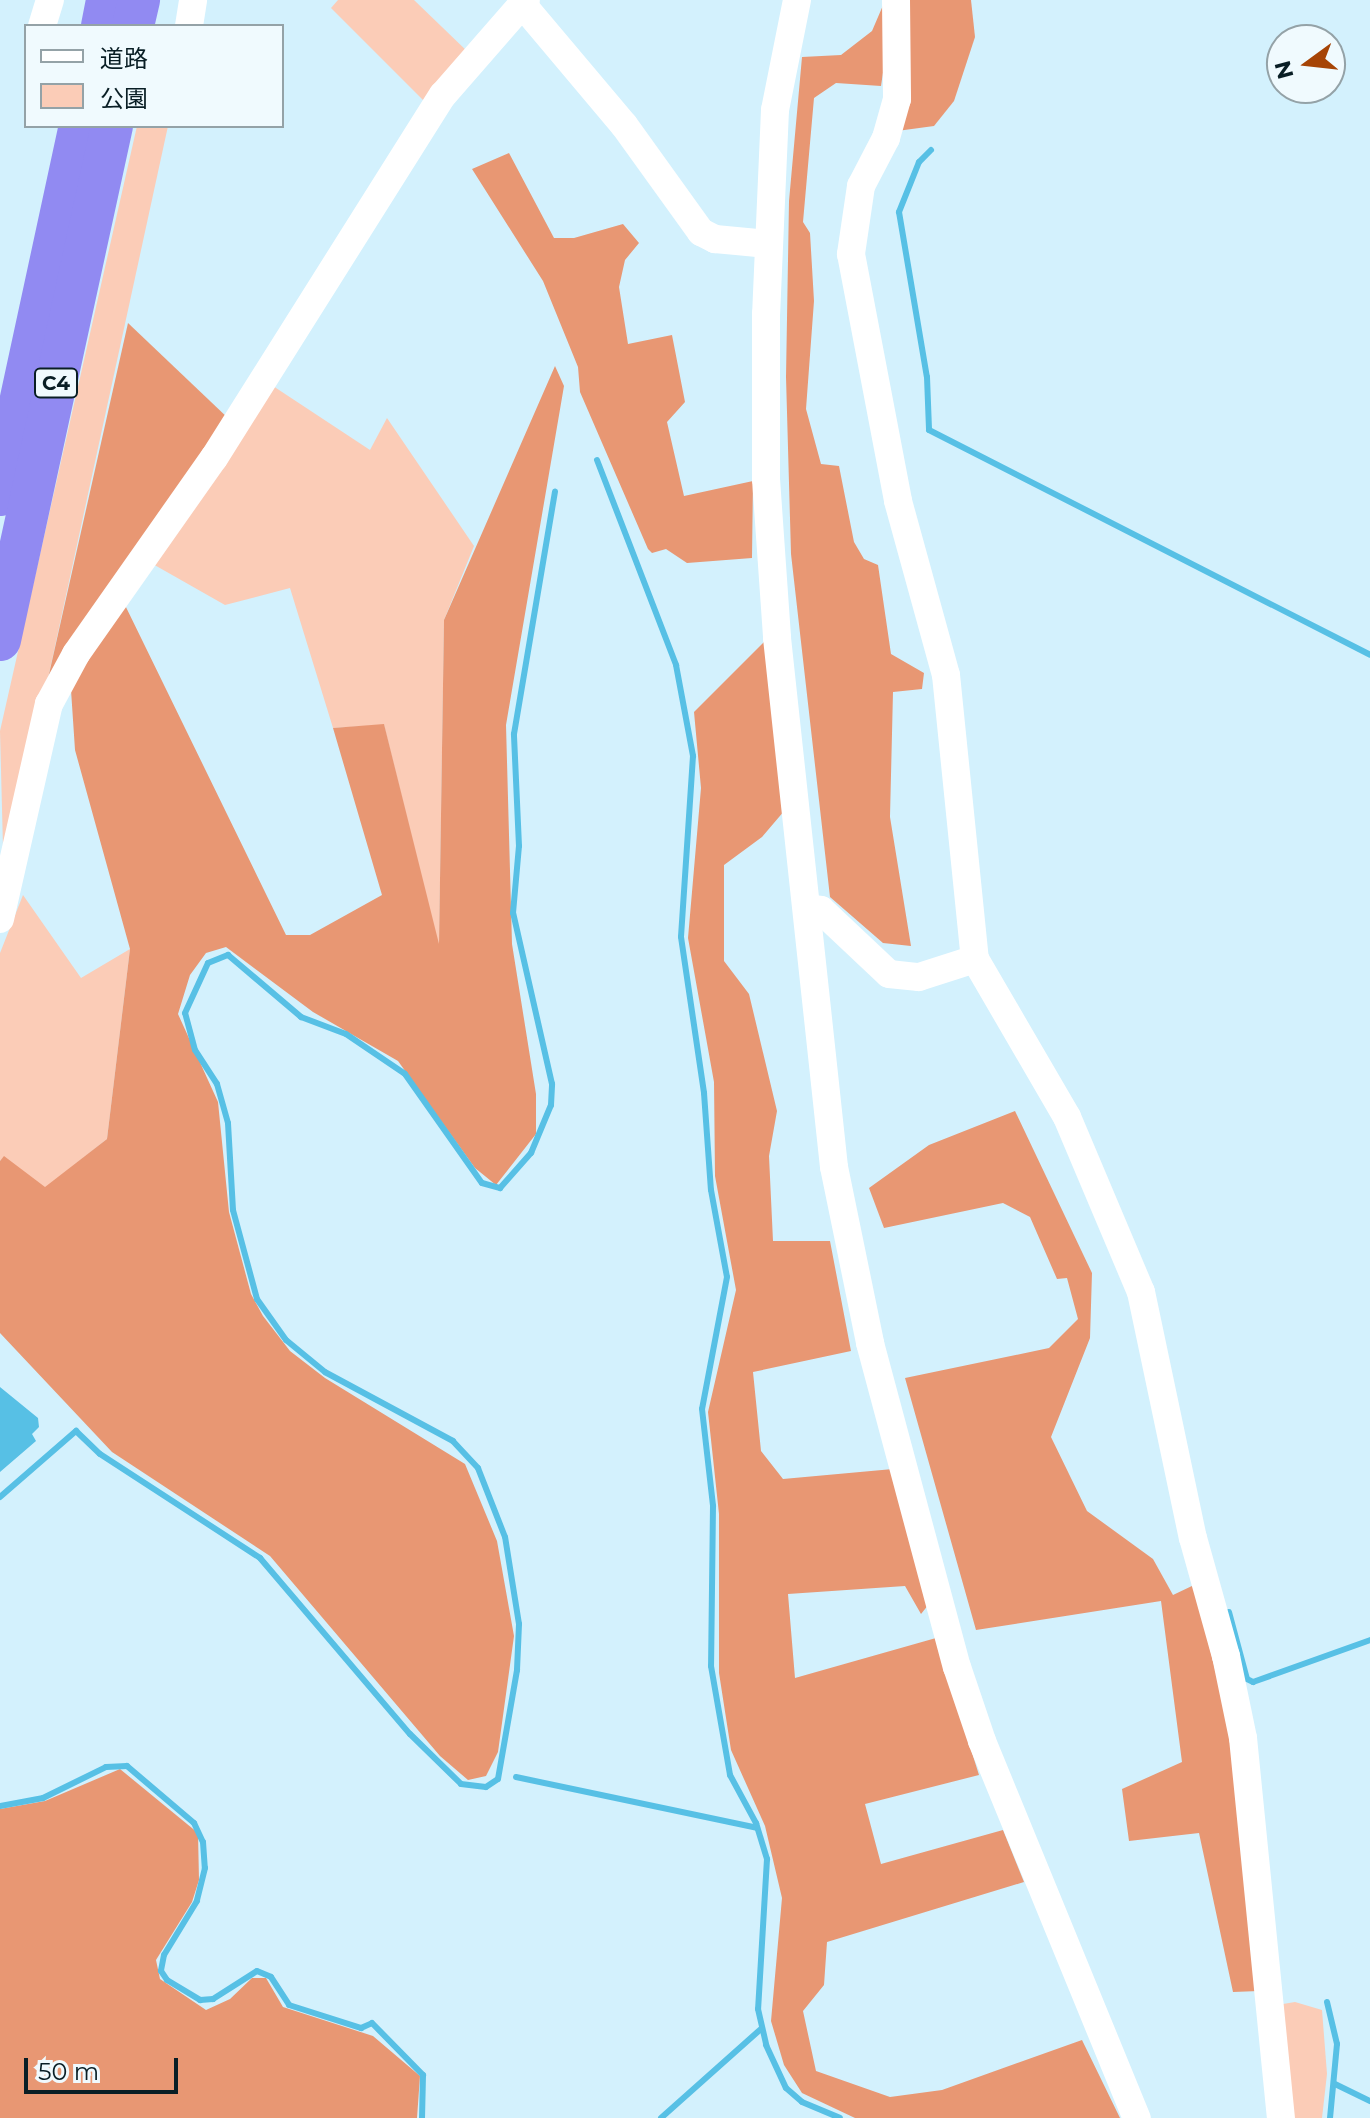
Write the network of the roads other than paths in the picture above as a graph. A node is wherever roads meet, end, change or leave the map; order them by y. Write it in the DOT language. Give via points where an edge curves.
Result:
graph roads {
  1 [pos="50,0"];
  2 [pos="107,0"];
  3 [pos="139,0"];
  4 [pos="193,0"];
  5 [pos="797,0"];
  6 [pos="896,0"];
  7 [pos="524,2"];
  8 [pos="43,24"];
  9 [pos="102,24"];
  10 [pos="133,24"];
  11 [pos="189,24"];
  12 [pos="80,128"];
  13 [pos="112,128"];
  14 [pos="768,244"];
  15 [pos="0,495"];
  16 [pos="0,640"];
  17 [pos="807,908"];
  18 [pos="0,919"];
  19 [pos="975,959"];
  20 [pos="1137,2118"];
  21 [pos="1281,2118"];
  1 -- 8 [label="street"];
  2 -- 9 [label="highway"];
  3 -- 10 [label="highway"];
  4 -- 11 [label="street"];
  5 -- 14 [label="street" via="778,87"];
  6 -- 19 [label="street" via="897,99 886,138 861,186 851,254 898,501 946,675"];
  7 -- 14 [label="street" via="624,125 701,232 715,239"];
  7 -- 18 [label="street" via="424,124 214,458 76,654 49,704"];
  12 -- 15 [label="highway, C4"];
  13 -- 16 [label="highway, C4"];
  14 -- 17 [label="street" via="764,420 770,563"];
  17 -- 19 [label="street" via="821,910 889,974 919,977"];
  17 -- 20 [label="street" via="834,1167 850,1255 952,1652 982,1741"];
  19 -- 21 [label="street" via="1067,1117 1141,1292 1193,1538 1243,1738"];
}
